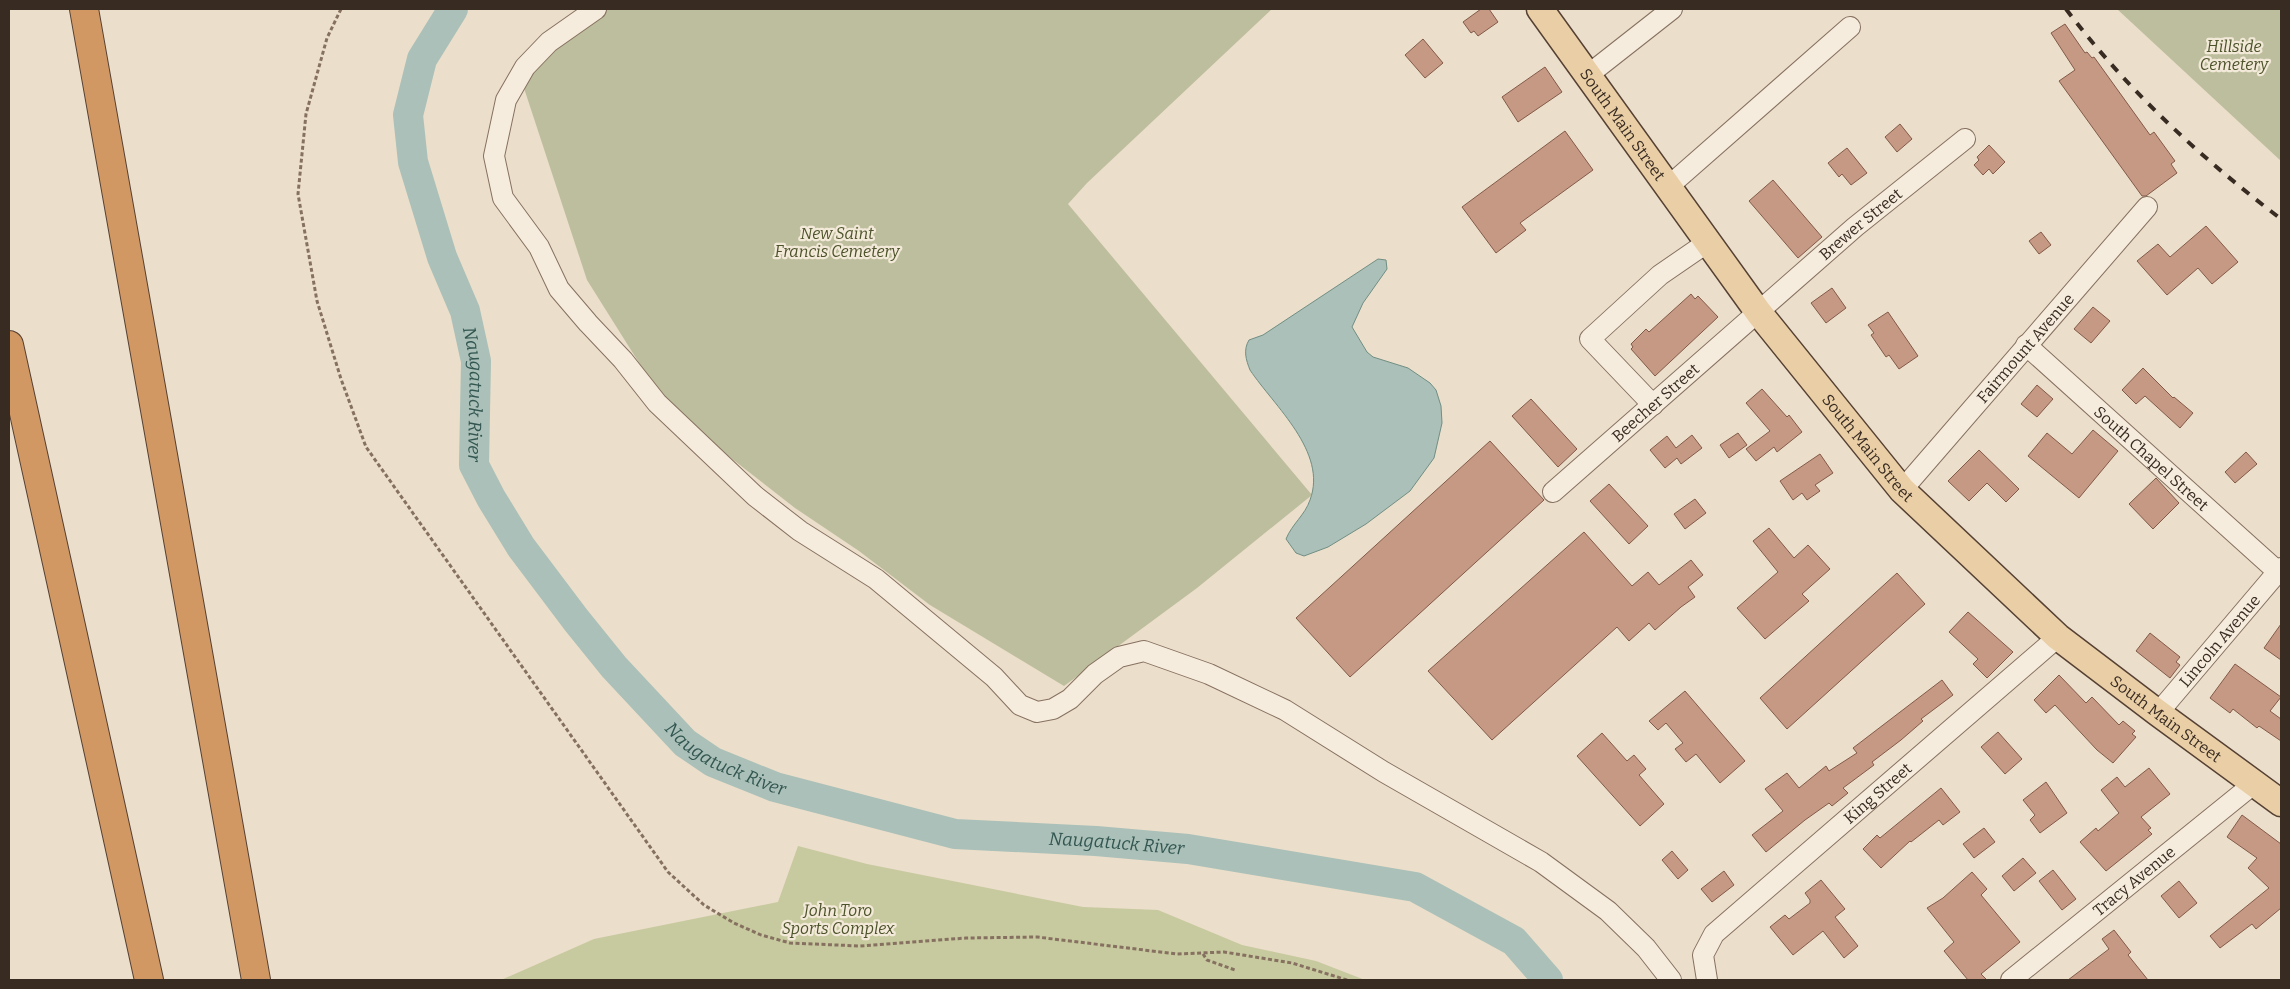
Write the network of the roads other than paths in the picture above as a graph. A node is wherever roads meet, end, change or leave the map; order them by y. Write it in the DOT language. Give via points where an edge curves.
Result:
graph roads {
  1 [pos="84,9"];
  2 [pos="596,9"];
  3 [pos="1540,9"];
  4 [pos="1672,9"];
  5 [pos="1850,27"];
  6 [pos="1588,75"];
  7 [pos="1965,139"];
  8 [pos="1669,186"];
  9 [pos="2147,207"];
  10 [pos="1708,242"];
  11 [pos="1759,313"];
  12 [pos="9,345"];
  13 [pos="2026,345"];
  14 [pos="1653,405"];
  15 [pos="1902,490"];
  16 [pos="1553,492"];
  17 [pos="2279,570"];
  18 [pos="2058,637"];
  19 [pos="2158,713"];
  20 [pos="2256,782"];
  21 [pos="2281,802"];
  22 [pos="149,980"];
  23 [pos="256,980"];
  24 [pos="1671,980"];
  25 [pos="1707,980"];
  26 [pos="2011,980"];
  1 -- 23 [label="highway"];
  2 -- 24 [label="street" via="549,42 525,67 506,100 494,156 504,198 539,247 559,289 657,403 755,496 800,531 876,579 994,677 1020,705 1037,712 1053,709 1070,699 1095,674 1119,657 1144,651 1209,674 1285,710 1384,772 1541,862 1608,911 1646,948"];
  3 -- 6 [label="main road, South Main Street"];
  4 -- 6 [label="street"];
  5 -- 8 [label="street"];
  6 -- 8 [label="main road, South Main Street"];
  7 -- 11 [label="street, Brewer Street" via="1855,227"];
  8 -- 10 [label="main road, South Main Street"];
  9 -- 13 [label="street, Fairmount Avenue"];
  10 -- 11 [label="main road, South Main Street"];
  10 -- 14 [label="street" via="1660,275 1590,339"];
  11 -- 14 [label="street, Beecher Street"];
  11 -- 15 [label="main road, South Main Street"];
  12 -- 22 [label="highway"];
  13 -- 15 [label="street, Fairmount Avenue"];
  13 -- 17 [label="street, South Chapel Street"];
  14 -- 16 [label="street, Beecher Street"];
  15 -- 18 [label="main road, South Main Street"];
  17 -- 19 [label="street, Lincoln Avenue"];
  18 -- 19 [label="main road, South Main Street"];
  18 -- 25 [label="street, King Street" via="1714,934 1703,955"];
  19 -- 20 [label="main road, South Main Street"];
  20 -- 21 [label="main road, South Main Street"];
  20 -- 26 [label="street, Tracy Avenue"];
}
